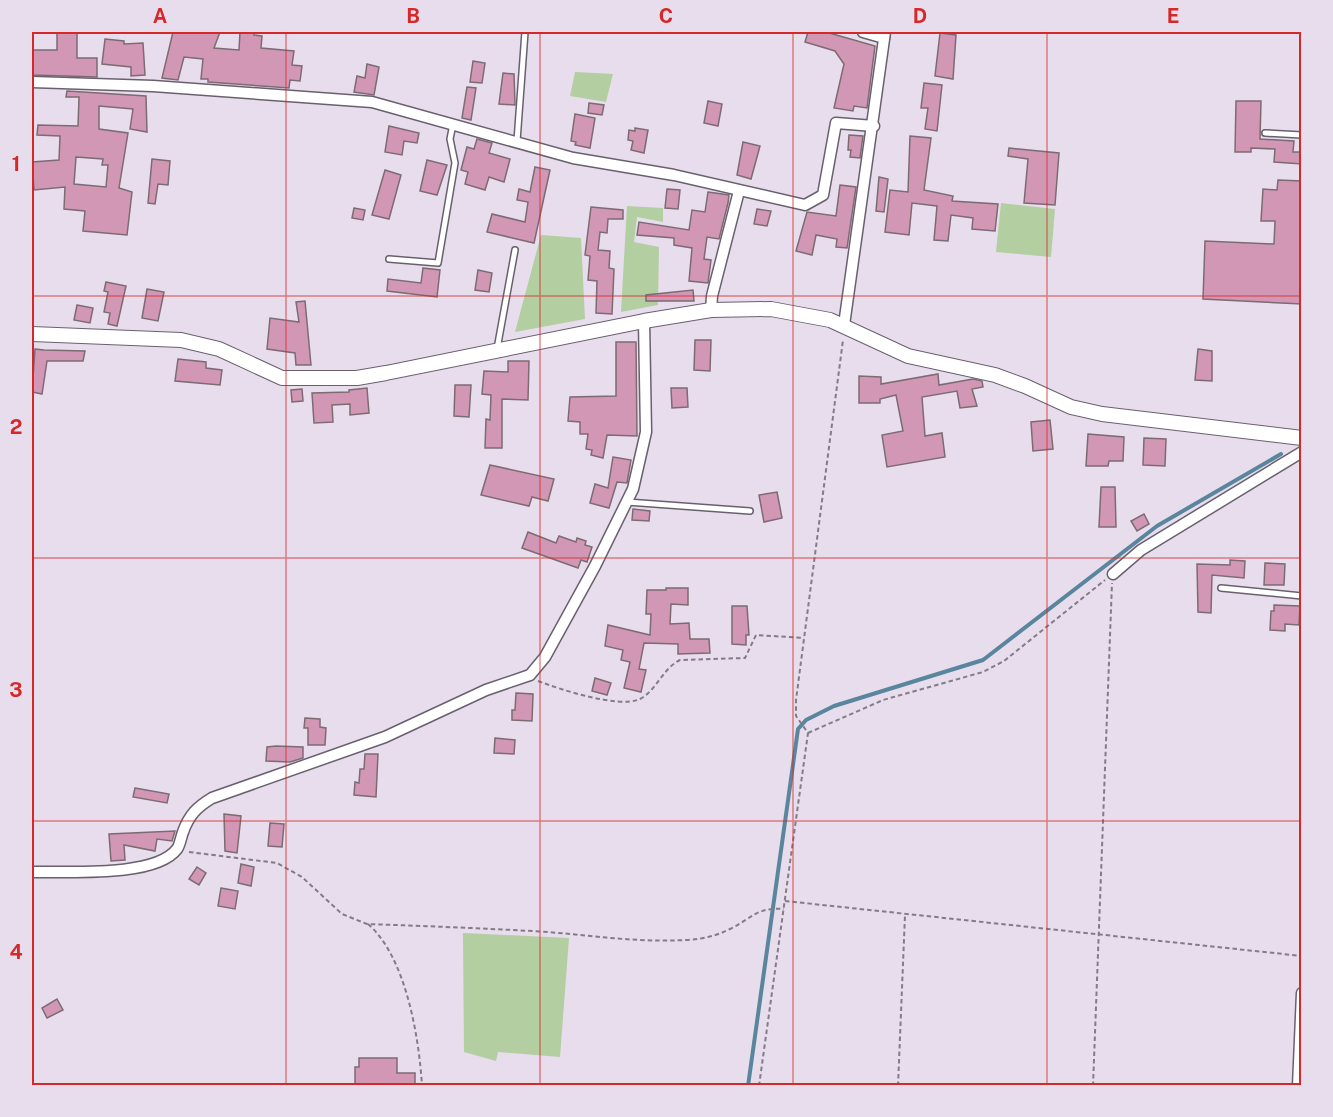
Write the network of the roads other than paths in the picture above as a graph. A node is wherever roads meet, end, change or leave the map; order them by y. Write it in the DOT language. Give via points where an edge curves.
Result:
graph roads {
  1 [pos="525,32"];
  2 [pos="863,32"];
  3 [pos="885,35"];
  4 [pos="32,82"];
  5 [pos="454,123"];
  6 [pos="874,126"];
  7 [pos="1265,133"];
  8 [pos="1302,135"];
  9 [pos="517,141"];
  10 [pos="739,191"];
  11 [pos="515,250"];
  12 [pos="389,259"];
  13 [pos="711,310"];
  14 [pos="644,321"];
  15 [pos="844,325"];
  16 [pos="32,334"];
  17 [pos="497,350"];
  18 [pos="1302,438"];
  19 [pos="1302,452"];
  20 [pos="627,502"];
  21 [pos="750,511"];
  22 [pos="1113,574"];
  23 [pos="1221,588"];
  24 [pos="1302,596"];
  25 [pos="32,872"];
  26 [pos="1302,993"];
  27 [pos="1299,1086"];
  1 -- 9 [label="lane"];
  2 -- 3 [label="street"];
  3 -- 6 [label="street"];
  4 -- 5 [label="street" via="153,86 372,102"];
  5 -- 9 [label="street"];
  5 -- 12 [label="lane" via="450,139 455,163 438,263"];
  6 -- 10 [label="street" via="836,123 823,195 816,201 806,205"];
  6 -- 15 [label="street"];
  7 -- 8 [label="lane"];
  9 -- 10 [label="street" via="573,158 674,175"];
  10 -- 13 [label="street"];
  11 -- 17 [label="lane"];
  13 -- 14 [label="street"];
  13 -- 15 [label="street" via="771,309"];
  14 -- 17 [label="street"];
  14 -- 20 [label="street" via="646,432"];
  15 -- 18 [label="street" via="908,356 995,375 1071,407"];
  16 -- 17 [label="street" via="181,340 219,349 282,378 298,380 357,378"];
  19 -- 22 [label="street" via="1141,550"];
  20 -- 21 [label="lane"];
  20 -- 25 [label="street" via="545,657 530,675 486,690 385,737 212,798 196,808 178,848 157,863"];
  23 -- 24 [label="lane"];
  26 -- 27 [label="street"];
}
